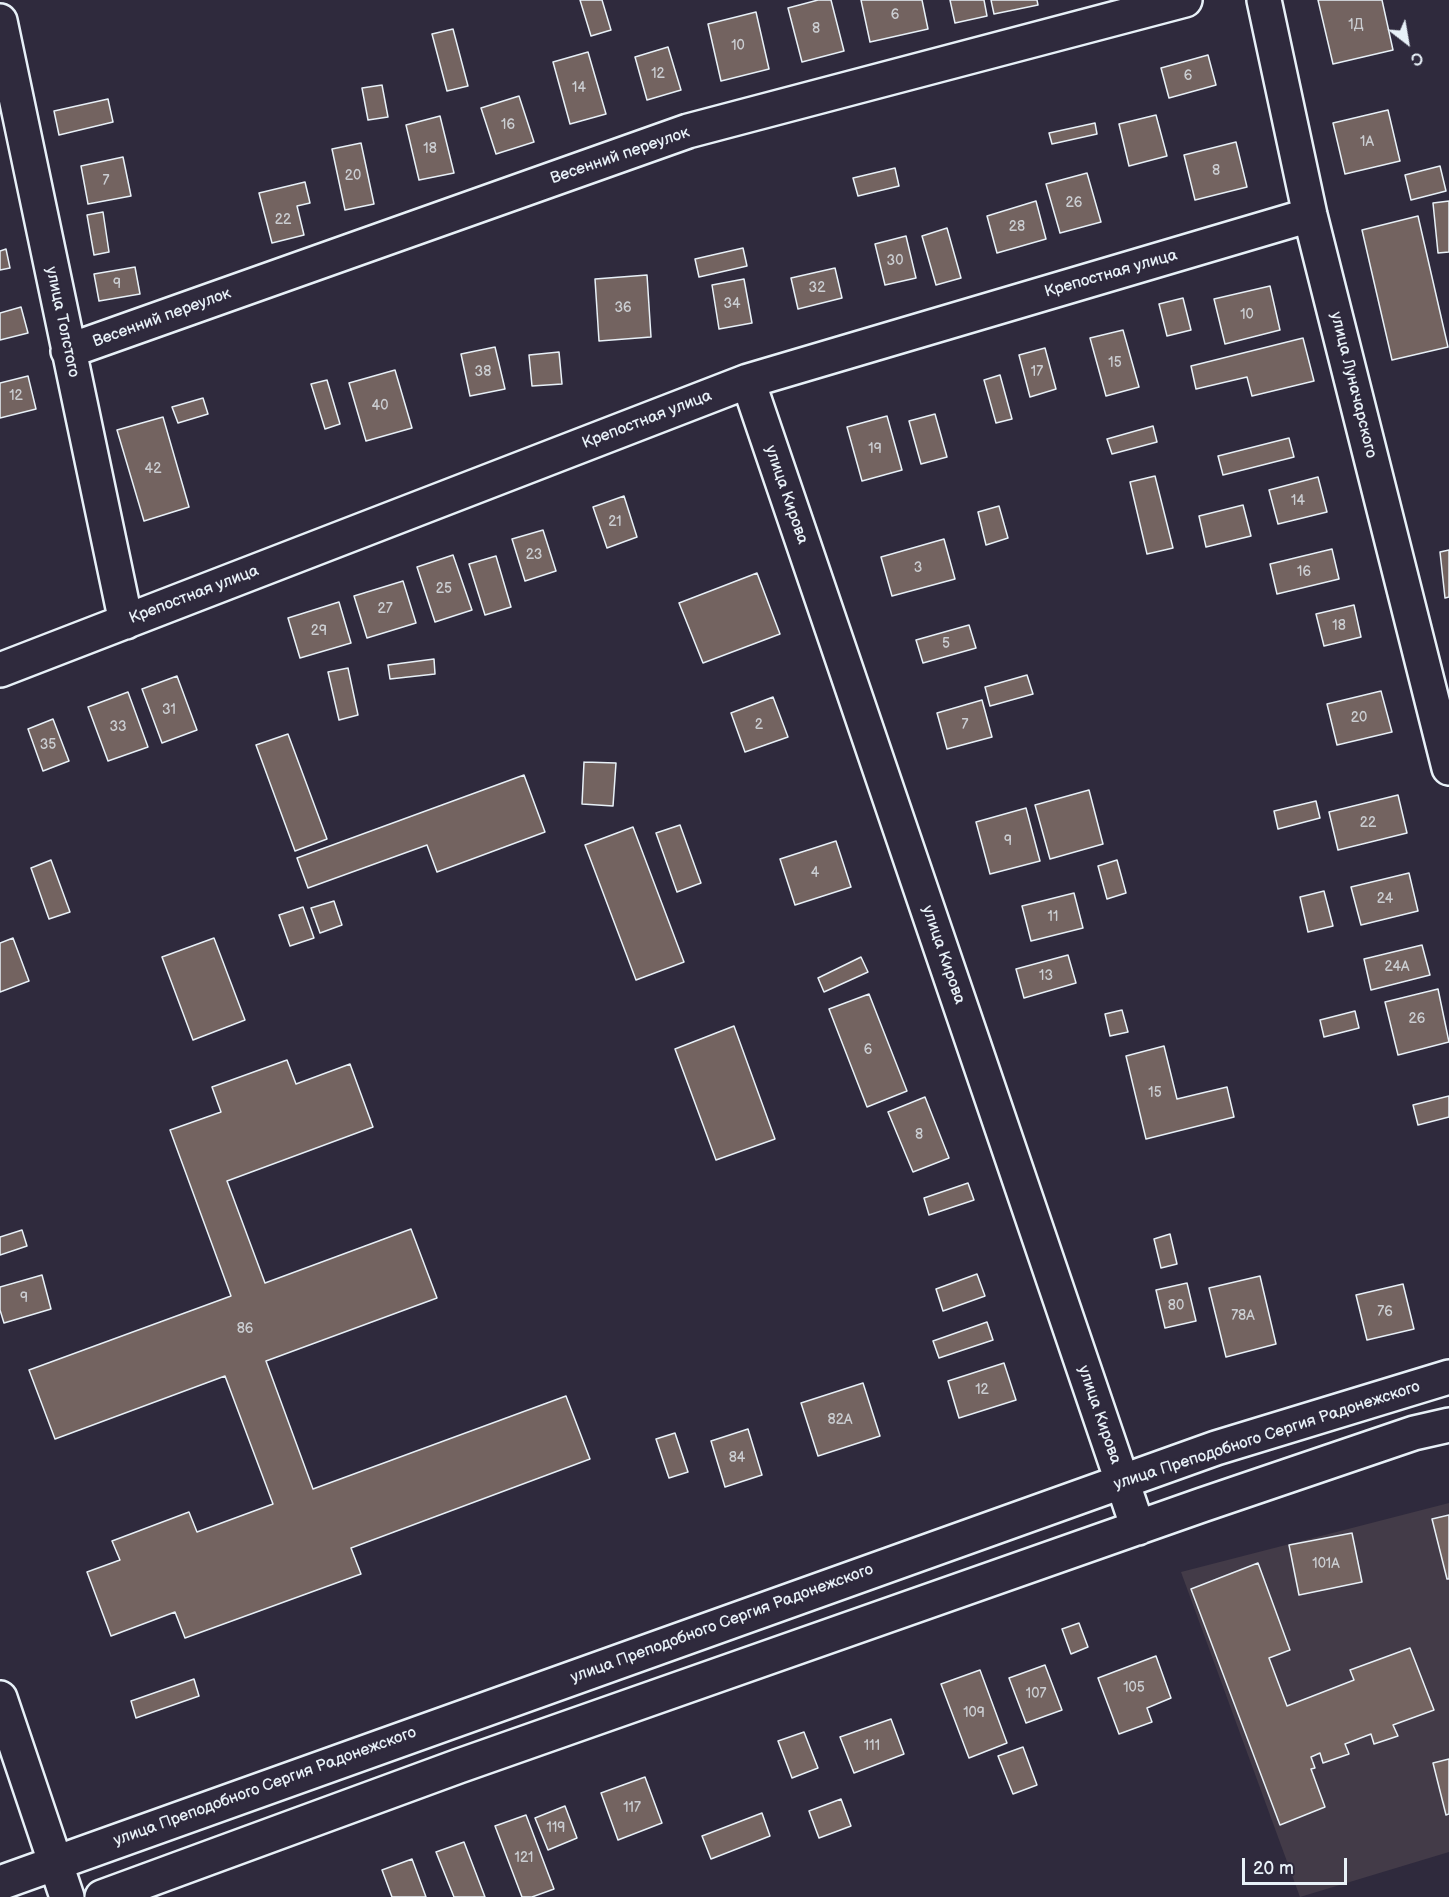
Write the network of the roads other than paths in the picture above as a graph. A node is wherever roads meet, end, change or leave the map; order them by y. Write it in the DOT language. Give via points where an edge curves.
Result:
graph roads {
  1 [pos="1185,0"];
  2 [pos="1264,0"];
  3 [pos="0,21"];
  4 [pos="1310,215"];
  5 [pos="68,351"];
  6 [pos="748,381"];
  7 [pos="126,622"];
  8 [pos="0,670"];
  9 [pos="1449,768"];
  10 [pos="1449,1377"];
  11 [pos="1449,1425"];
  12 [pos="1122,1482"];
  13 [pos="1138,1528"];
  14 [pos="0,1698"];
  15 [pos="56,1861"];
  16 [pos="0,1882"];
  17 [pos="67,1897"];
  18 [pos="102,1897"];
  1 -- 5 [label="street, Весенний переулок" via="688,131"];
  2 -- 4 [label="street, улица Луначарского"];
  3 -- 5 [label="street, улица Толстого"];
  4 -- 6 [label="street, Крепостная улица"];
  4 -- 9 [label="street, улица Луначарского"];
  5 -- 7 [label="street, улица Толстого"];
  6 -- 7 [label="street, Крепостная улица"];
  6 -- 12 [label="street, улица Кирова"];
  7 -- 8 [label="street, Крепостная улица"];
  10 -- 12 [label="street, улица Преподобного Сергия Радонежского" via="1216,1448"];
  11 -- 13 [label="street"];
  12 -- 13 [label="street, улица Кирова"];
  12 -- 15 [label="street, улица Преподобного Сергия Радонежского"];
  13 -- 18 [label="street" via="459,1766"];
  14 -- 15 [label="street"];
  15 -- 16 [label="street, улица Преподобного Сергия Радонежского"];
  15 -- 17 [label="street"];
}
